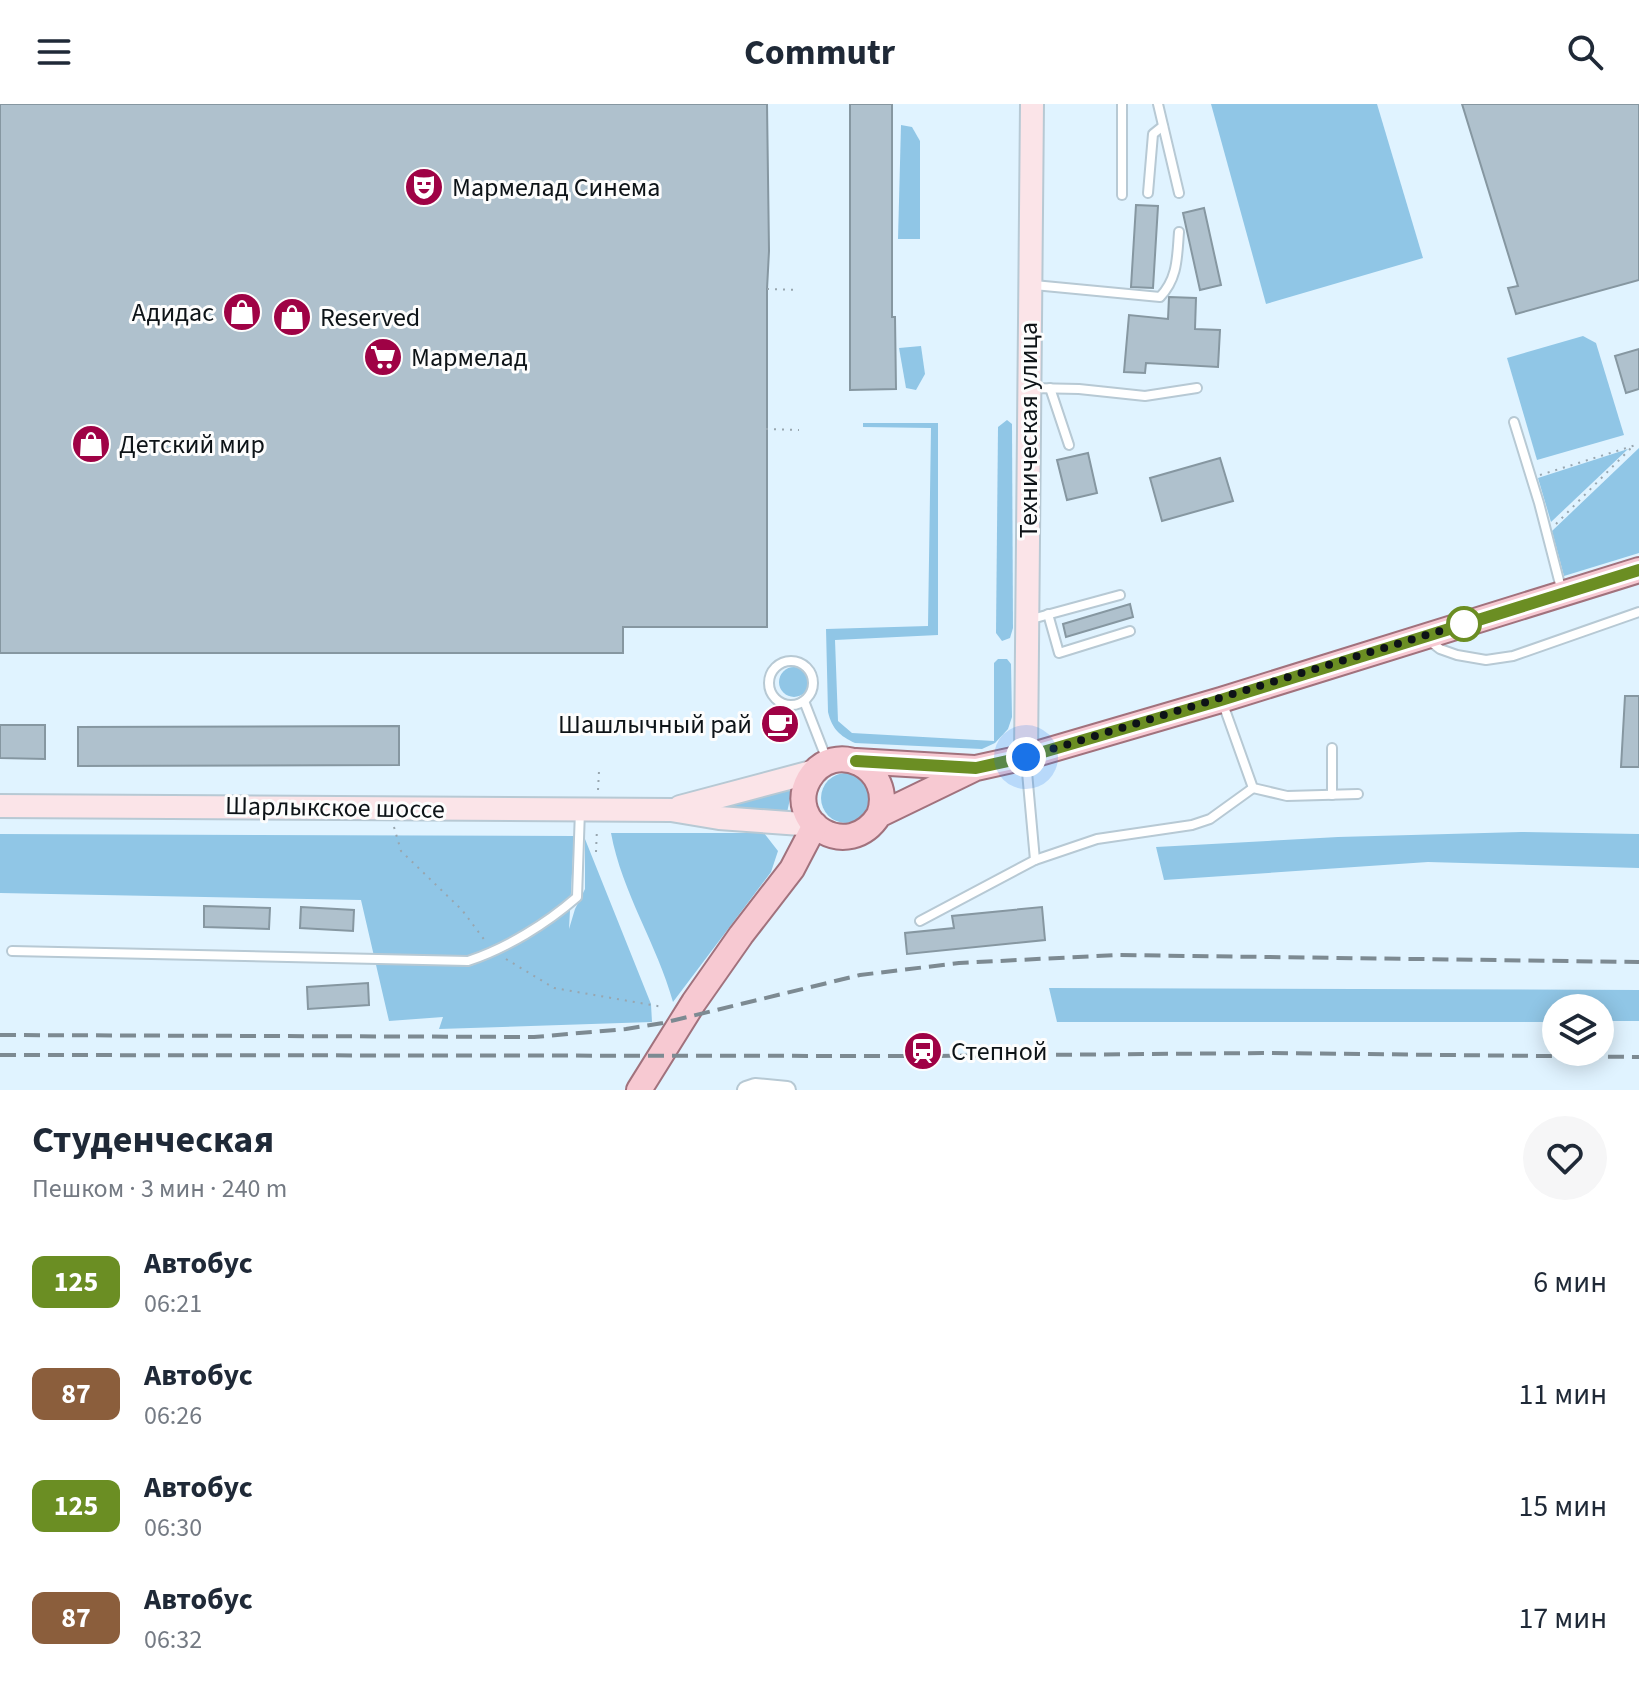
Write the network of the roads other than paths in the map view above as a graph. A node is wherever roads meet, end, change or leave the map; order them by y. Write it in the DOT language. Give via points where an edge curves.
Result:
graph roads {
  1 [pos="1032,104"];
  2 [pos="1122,104"];
  3 [pos="1158,104"];
  4 [pos="1163,126"];
  5 [pos="1148,193"];
  6 [pos="1179,193"];
  7 [pos="1122,195"];
  8 [pos="1179,232"];
  9 [pos="1029,285"];
  10 [pos="1040,388"];
  11 [pos="1197,388"];
  12 [pos="1514,422"];
  13 [pos="1069,445"];
  14 [pos="1639,570"];
  15 [pos="1562,593"];
  16 [pos="1120,595"];
  17 [pos="1639,612"];
  18 [pos="1038,617"];
  19 [pos="1130,631"];
  20 [pos="1423,636"];
  21 [pos="1221,700"];
  22 [pos="804,701"];
  23 [pos="1332,748"];
  24 [pos="1026,757"];
  25 [pos="856,761"];
  26 [pos="822,767"];
  27 [pos="976,768"];
  28 [pos="1253,788"];
  29 [pos="1358,794"];
  30 [pos="1332,795"];
  31 [pos="0,806"];
  32 [pos="580,809"];
  33 [pos="671,810"];
  34 [pos="879,815"];
  35 [pos="815,825"];
  36 [pos="853,837"];
  37 [pos="1035,860"];
  38 [pos="792,869"];
  39 [pos="920,921"];
  40 [pos="12,951"];
  41 [pos="639,1090"];
  42 [pos="746,1090"];
  43 [pos="787,1090"];
  1 -- 9 [label="street, Техническая улица"];
  2 -- 7 [label="lane"];
  3 -- 4 [label="lane"];
  4 -- 5 [label="lane" via="1153,134"];
  4 -- 6 [label="lane"];
  8 -- 9 [label="lane" via="1176,272 1160,297"];
  9 -- 10 [label="street, Техническая улица"];
  10 -- 11 [label="lane" via="1145,396"];
  10 -- 13 [label="lane"];
  10 -- 18 [label="street, Техническая улица"];
  12 -- 15 [label="lane"];
  14 -- 15 [label="main road"];
  15 -- 20 [label="main road"];
  16 -- 18 [label="lane"];
  17 -- 20 [label="lane" via="1513,656 1486,660 1440,649"];
  18 -- 19 [label="lane" via="1059,653"];
  18 -- 24 [label="street, Техническая улица"];
  20 -- 21 [label="main road"];
  21 -- 24 [label="main road"];
  21 -- 28 [label="lane"];
  22 -- 22 [label="lane" via="812,690 812,675 795,661 783,662 769,681 771,693 782,703"];
  22 -- 26 [label="lane"];
  23 -- 30 [label="lane"];
  24 -- 27 [label="main road"];
  24 -- 37 [label="lane"];
  25 -- 26 [label="main road" via="842,759"];
  25 -- 27 [label="main road"];
  25 -- 34 [label="main road" via="881,787"];
  26 -- 33 [label="street, Шарлыкское шоссе"];
  26 -- 35 [label="main road" via="809,779 804,798"];
  27 -- 34 [label="main road"];
  28 -- 30 [label="lane" via="1287,796"];
  28 -- 37 [label="lane" via="1210,819 1192,825 1097,839"];
  29 -- 30 [label="lane"];
  31 -- 32 [label="street, Шарлыкское шоссе"];
  32 -- 33 [label="street, Шарлыкское шоссе"];
  32 -- 40 [label="lane" via="577,897 555,916 468,961"];
  33 -- 35 [label="street, Шарлыкское шоссе"];
  34 -- 36 [label="main road"];
  35 -- 36 [label="main road" via="832,836"];
  35 -- 38 [label="main road"];
  36 -- 38 [label="main road"];
  37 -- 39 [label="lane"];
  38 -- 41 [label="main road" via="694,1002"];
  42 -- 43 [label="street"];
}
